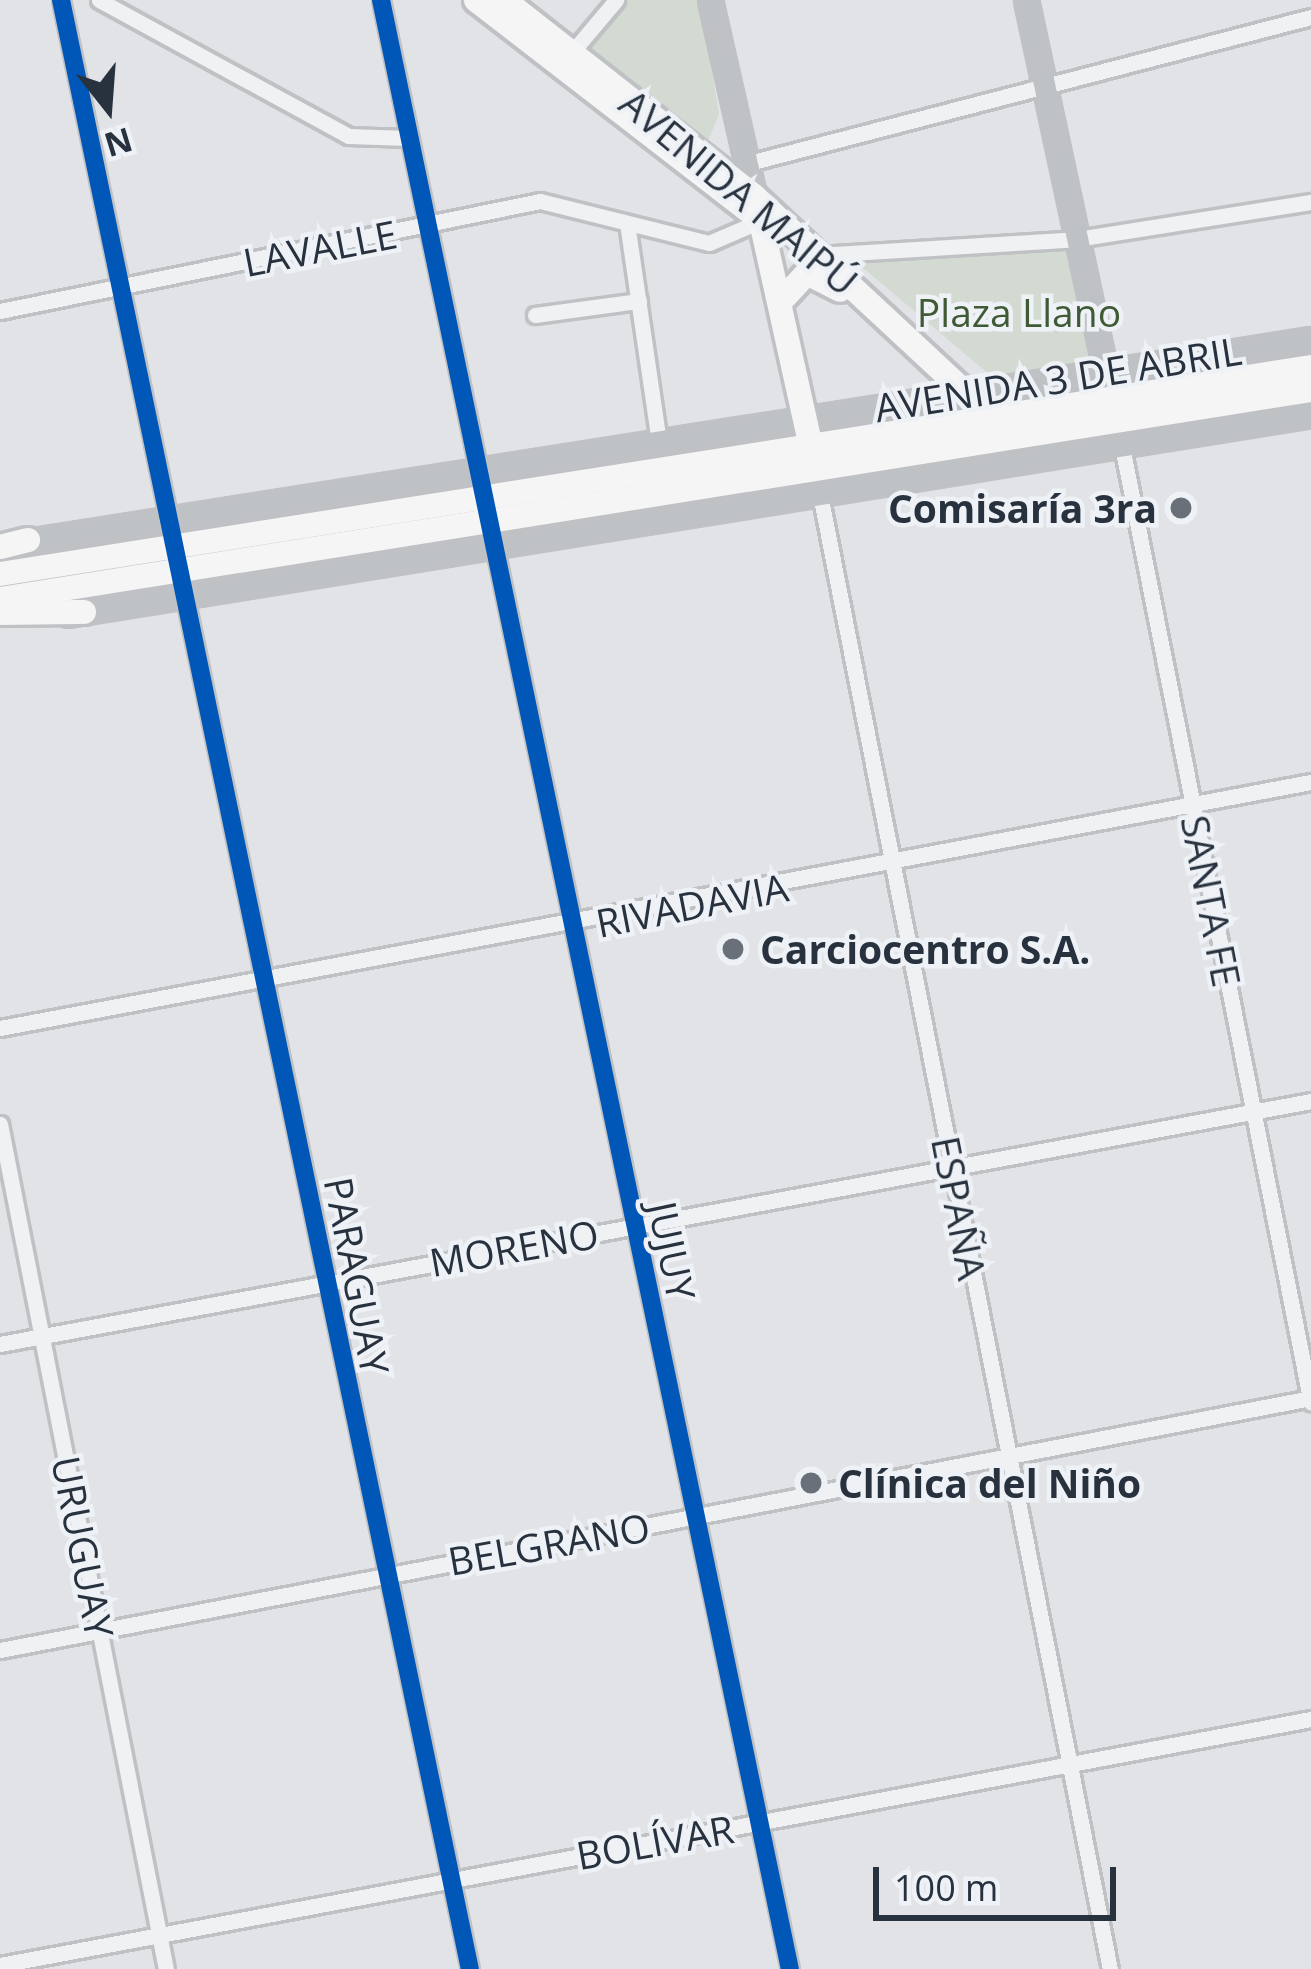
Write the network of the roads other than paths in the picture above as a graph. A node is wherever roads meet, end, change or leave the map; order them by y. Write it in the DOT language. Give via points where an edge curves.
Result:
graph roads {
  1 [pos="61,0"];
  2 [pos="98,0"];
  3 [pos="382,0"];
  4 [pos="476,0"];
  5 [pos="504,0"];
  6 [pos="616,0"];
  7 [pos="710,0"];
  8 [pos="1026,0"];
  9 [pos="1308,0"];
  10 [pos="1311,17"];
  11 [pos="566,60"];
  12 [pos="1044,94"];
  13 [pos="408,138"];
  14 [pos="745,164"];
  15 [pos="754,196"];
  16 [pos="1311,202"];
  17 [pos="768,217"];
  18 [pos="627,224"];
  19 [pos="428,227"];
  20 [pos="1077,239"];
  21 [pos="817,255"];
  22 [pos="119,289"];
  23 [pos="639,302"];
  24 [pos="780,302"];
  25 [pos="0,311"];
  26 [pos="535,315"];
  27 [pos="1311,339"];
  28 [pos="914,345"];
  29 [pos="1311,367"];
  30 [pos="1106,370"];
  31 [pos="1311,390"];
  32 [pos="966,393"];
  33 [pos="1114,410"];
  34 [pos="1311,416"];
  35 [pos="805,419"];
  36 [pos="659,443"];
  37 [pos="1122,446"];
  38 [pos="477,470"];
  39 [pos="816,470"];
  40 [pos="484,508"];
  41 [pos="165,520"];
  42 [pos="28,540"];
  43 [pos="492,545"];
  44 [pos="0,546"];
  45 [pos="172,559"];
  46 [pos="0,574"];
  47 [pos="181,596"];
  48 [pos="0,599"];
  49 [pos="84,612"];
  50 [pos="0,613"];
  51 [pos="0,626"];
  52 [pos="1311,782"];
  53 [pos="1192,805"];
  54 [pos="893,865"];
  55 [pos="577,928"];
  56 [pos="266,979"];
  57 [pos="0,1028"];
  58 [pos="1311,1101"];
  59 [pos="1252,1112"];
  60 [pos="0,1124"];
  61 [pos="952,1169"];
  62 [pos="633,1226"];
  63 [pos="323,1282"];
  64 [pos="41,1337"];
  65 [pos="0,1344"];
  66 [pos="1311,1400"];
  67 [pos="1007,1456"];
  68 [pos="694,1517"];
  69 [pos="384,1574"];
  70 [pos="100,1633"];
  71 [pos="0,1650"];
  72 [pos="1311,1719"];
  73 [pos="1070,1765"];
  74 [pos="761,1823"];
  75 [pos="450,1880"];
  76 [pos="159,1935"];
  77 [pos="0,1965"];
  78 [pos="166,1969"];
  79 [pos="470,1969"];
  80 [pos="790,1969"];
  81 [pos="1110,1969"];
  1 -- 22 [label="street, PARAGUAY"];
  2 -- 13 [label="street" via="348,136"];
  3 -- 13 [label="street, JUJUY"];
  4 -- 11 [label="main road, AVENIDA MAIPÚ"];
  5 -- 11 [label="main road, AVENIDA MAIPÚ"];
  6 -- 11 [label="street"];
  7 -- 14 [label="main road"];
  8 -- 12 [label="main road, SANTA FE"];
  9 -- 10 [label="street"];
  10 -- 12 [label="street"];
  11 -- 15 [label="main road, AVENIDA MAIPÚ"];
  11 -- 17 [label="main road, AVENIDA MAIPÚ"];
  12 -- 14 [label="street"];
  12 -- 20 [label="main road, SANTA FE"];
  13 -- 19 [label="street, JUJUY"];
  14 -- 15 [label="main road"];
  15 -- 17 [label="main road"];
  16 -- 20 [label="street"];
  17 -- 18 [label="street, LAVALLE" via="709,243"];
  17 -- 21 [label="main road, AVENIDA MAIPÚ"];
  17 -- 24 [label="main road"];
  18 -- 19 [label="street, LAVALLE" via="540,202"];
  18 -- 23 [label="street"];
  19 -- 22 [label="street, LAVALLE"];
  19 -- 38 [label="street, JUJUY"];
  20 -- 21 [label="street"];
  20 -- 30 [label="main road, SANTA FE"];
  21 -- 28 [label="main road, AVENIDA MAIPÚ"];
  22 -- 25 [label="street, LAVALLE"];
  22 -- 41 [label="street, PARAGUAY"];
  23 -- 26 [label="street"];
  23 -- 36 [label="street"];
  24 -- 28 [label="main road" via="790,281 813,273"];
  24 -- 35 [label="main road"];
  27 -- 30 [label="main road, AVENIDA 3 DE ABRIL"];
  28 -- 32 [label="main road, AVENIDA MAIPÚ"];
  29 -- 33 [label="main road, AVENIDA 3 DE ABRIL"];
  30 -- 32 [label="main road, AVENIDA 3 DE ABRIL"];
  30 -- 33 [label="main road, SANTA FE"];
  31 -- 33 [label="main road, AVENIDA 3 DE ABRIL"];
  32 -- 35 [label="main road, AVENIDA 3 DE ABRIL"];
  33 -- 37 [label="main road, SANTA FE"];
  33 -- 39 [label="main road, AVENIDA 3 DE ABRIL"];
  34 -- 37 [label="main road, AVENIDA 3 DE ABRIL"];
  35 -- 36 [label="main road, AVENIDA 3 DE ABRIL"];
  35 -- 39 [label="main road"];
  36 -- 38 [label="main road, AVENIDA 3 DE ABRIL"];
  37 -- 39 [label="main road, AVENIDA 3 DE ABRIL" via="975,470"];
  37 -- 53 [label="street, SANTA FE"];
  38 -- 40 [label="street, JUJUY"];
  38 -- 41 [label="main road, AVENIDA 3 DE ABRIL"];
  39 -- 40 [label="main road"];
  39 -- 43 [label="main road"];
  39 -- 54 [label="street, ESPAÑA"];
  40 -- 43 [label="street, JUJUY"];
  40 -- 45 [label="main road"];
  41 -- 42 [label="main road, AVENIDA 3 DE ABRIL"];
  41 -- 45 [label="street, PARAGUAY"];
  42 -- 44 [label="main road"];
  43 -- 47 [label="main road"];
  43 -- 55 [label="street, JUJUY"];
  45 -- 46 [label="main road"];
  45 -- 47 [label="street, PARAGUAY"];
  45 -- 48 [label="main road"];
  47 -- 49 [label="main road"];
  47 -- 56 [label="street, PARAGUAY"];
  49 -- 50 [label="main road"];
  49 -- 51 [label="main road"];
  52 -- 53 [label="street, RIVADAVIA"];
  53 -- 54 [label="street, RIVADAVIA"];
  53 -- 59 [label="street, SANTA FE"];
  54 -- 55 [label="street, RIVADAVIA"];
  54 -- 61 [label="street, ESPAÑA"];
  55 -- 56 [label="street, RIVADAVIA"];
  55 -- 62 [label="street, JUJUY"];
  56 -- 57 [label="street, RIVADAVIA"];
  56 -- 63 [label="street, PARAGUAY"];
  58 -- 59 [label="street, MORENO"];
  59 -- 61 [label="street, MORENO"];
  59 -- 66 [label="street, SANTA FE"];
  60 -- 64 [label="street, URUGUAY"];
  61 -- 62 [label="street, MORENO"];
  61 -- 67 [label="street, ESPAÑA"];
  62 -- 63 [label="street, MORENO"];
  62 -- 68 [label="street, JUJUY"];
  63 -- 64 [label="street, MORENO"];
  63 -- 69 [label="street, PARAGUAY"];
  64 -- 65 [label="street, MORENO"];
  64 -- 70 [label="street, URUGUAY"];
  66 -- 67 [label="street, BELGRANO"];
  67 -- 68 [label="street, BELGRANO"];
  67 -- 73 [label="street, ESPAÑA"];
  68 -- 69 [label="street, BELGRANO"];
  68 -- 74 [label="street, JUJUY"];
  69 -- 70 [label="street, BELGRANO"];
  69 -- 75 [label="street, PARAGUAY"];
  70 -- 71 [label="street, BELGRANO"];
  70 -- 76 [label="street, URUGUAY"];
  72 -- 73 [label="street, BOLÍVAR"];
  73 -- 74 [label="street, BOLÍVAR"];
  73 -- 81 [label="street, ESPAÑA"];
  74 -- 75 [label="street, BOLÍVAR"];
  74 -- 80 [label="street, JUJUY"];
  75 -- 76 [label="street, BOLÍVAR"];
  75 -- 79 [label="street, PARAGUAY"];
  76 -- 77 [label="street, BOLÍVAR"];
  76 -- 78 [label="street, URUGUAY"];
}
